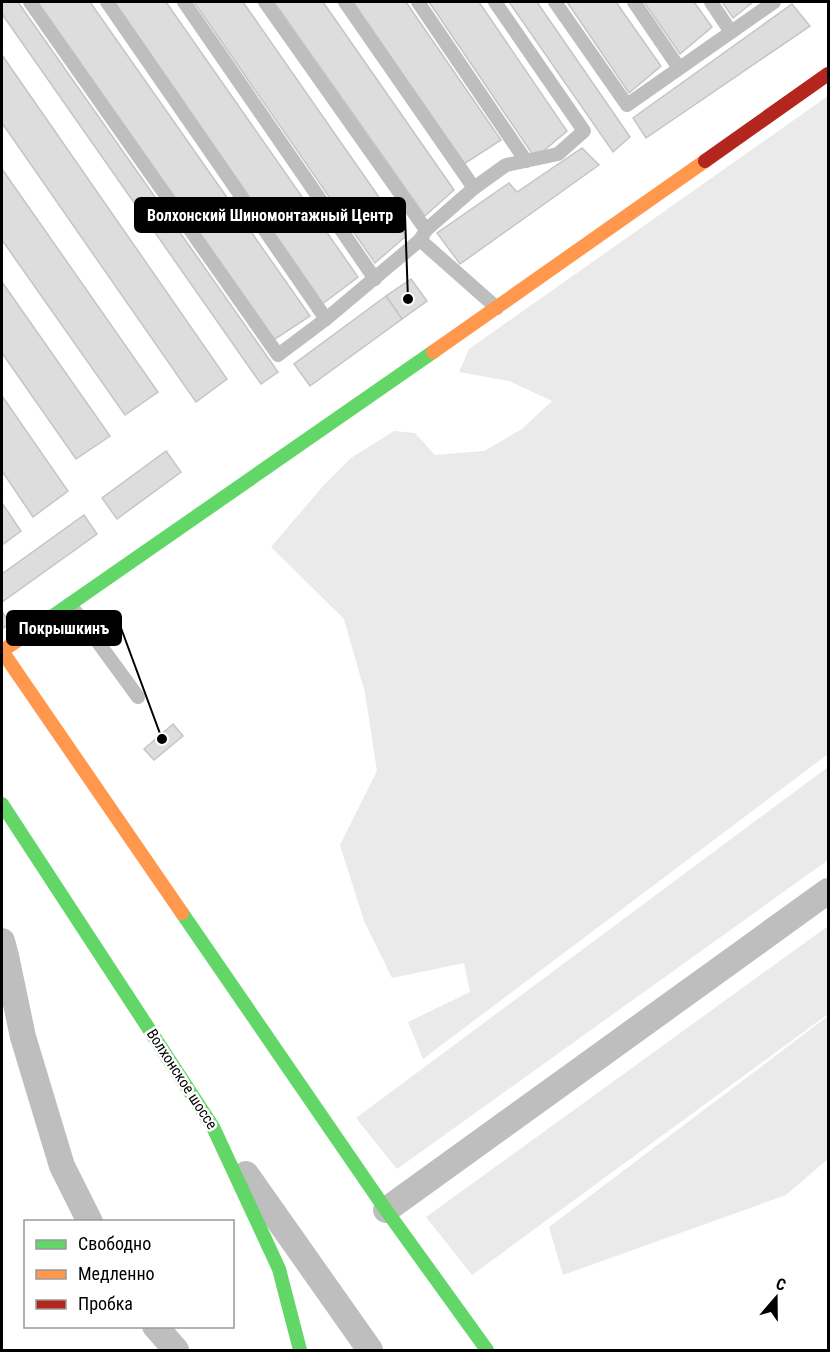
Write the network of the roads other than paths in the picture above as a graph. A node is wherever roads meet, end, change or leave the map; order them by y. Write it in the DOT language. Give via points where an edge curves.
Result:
graph roads {
  1 [pos="30,2"];
  2 [pos="107,2"];
  3 [pos="184,2"];
  4 [pos="265,2"];
  5 [pos="345,2"];
  6 [pos="418,2"];
  7 [pos="495,2"];
  8 [pos="555,2"];
  9 [pos="634,2"];
  10 [pos="711,2"];
  11 [pos="774,2"];
  12 [pos="731,32"];
  13 [pos="679,68"];
  14 [pos="828,74"];
  15 [pos="526,161"];
  16 [pos="474,188"];
  17 [pos="423,235"];
  18 [pos="375,279"];
  19 [pos="497,308"];
  20 [pos="326,319"];
  21 [pos="70,604"];
  22 [pos="2,651"];
  23 [pos="138,697"];
  24 [pos="2,804"];
  25 [pos="828,891"];
  26 [pos="2,941"];
  27 [pos="213,1127"];
  28 [pos="386,1210"];
  29 [pos="89,1220"];
  30 [pos="157,1328"];
  31 [pos="176,1350"];
  32 [pos="300,1350"];
  33 [pos="370,1350"];
  34 [pos="487,1350"];
  1 -- 20 [label="lane" via="278,355"];
  2 -- 20 [label="lane"];
  3 -- 18 [label="lane"];
  4 -- 17 [label="lane"];
  5 -- 16 [label="lane"];
  6 -- 15 [label="lane"];
  7 -- 15 [label="lane" via="584,131 558,154"];
  8 -- 13 [label="lane" via="627,105"];
  9 -- 13 [label="lane"];
  10 -- 12 [label="lane"];
  11 -- 12 [label="lane"];
  12 -- 13 [label="lane"];
  14 -- 19 [label="street"];
  15 -- 16 [label="lane" via="506,165"];
  16 -- 17 [label="lane"];
  17 -- 18 [label="lane"];
  17 -- 19 [label="lane"];
  18 -- 20 [label="lane"];
  19 -- 21 [label="street"];
  21 -- 22 [label="street"];
  21 -- 23 [label="lane"];
  22 -- 28 [label="street"];
  24 -- 27 [label="street, Волхонское шоссе"];
  25 -- 28 [label="street"];
  26 -- 29 [label="street" via="23,1037 62,1166"];
  27 -- 32 [label="street" via="279,1269"];
  27 -- 33 [label="street, Волхонское шоссе"];
  28 -- 34 [label="street"];
  30 -- 31 [label="street"];
}
